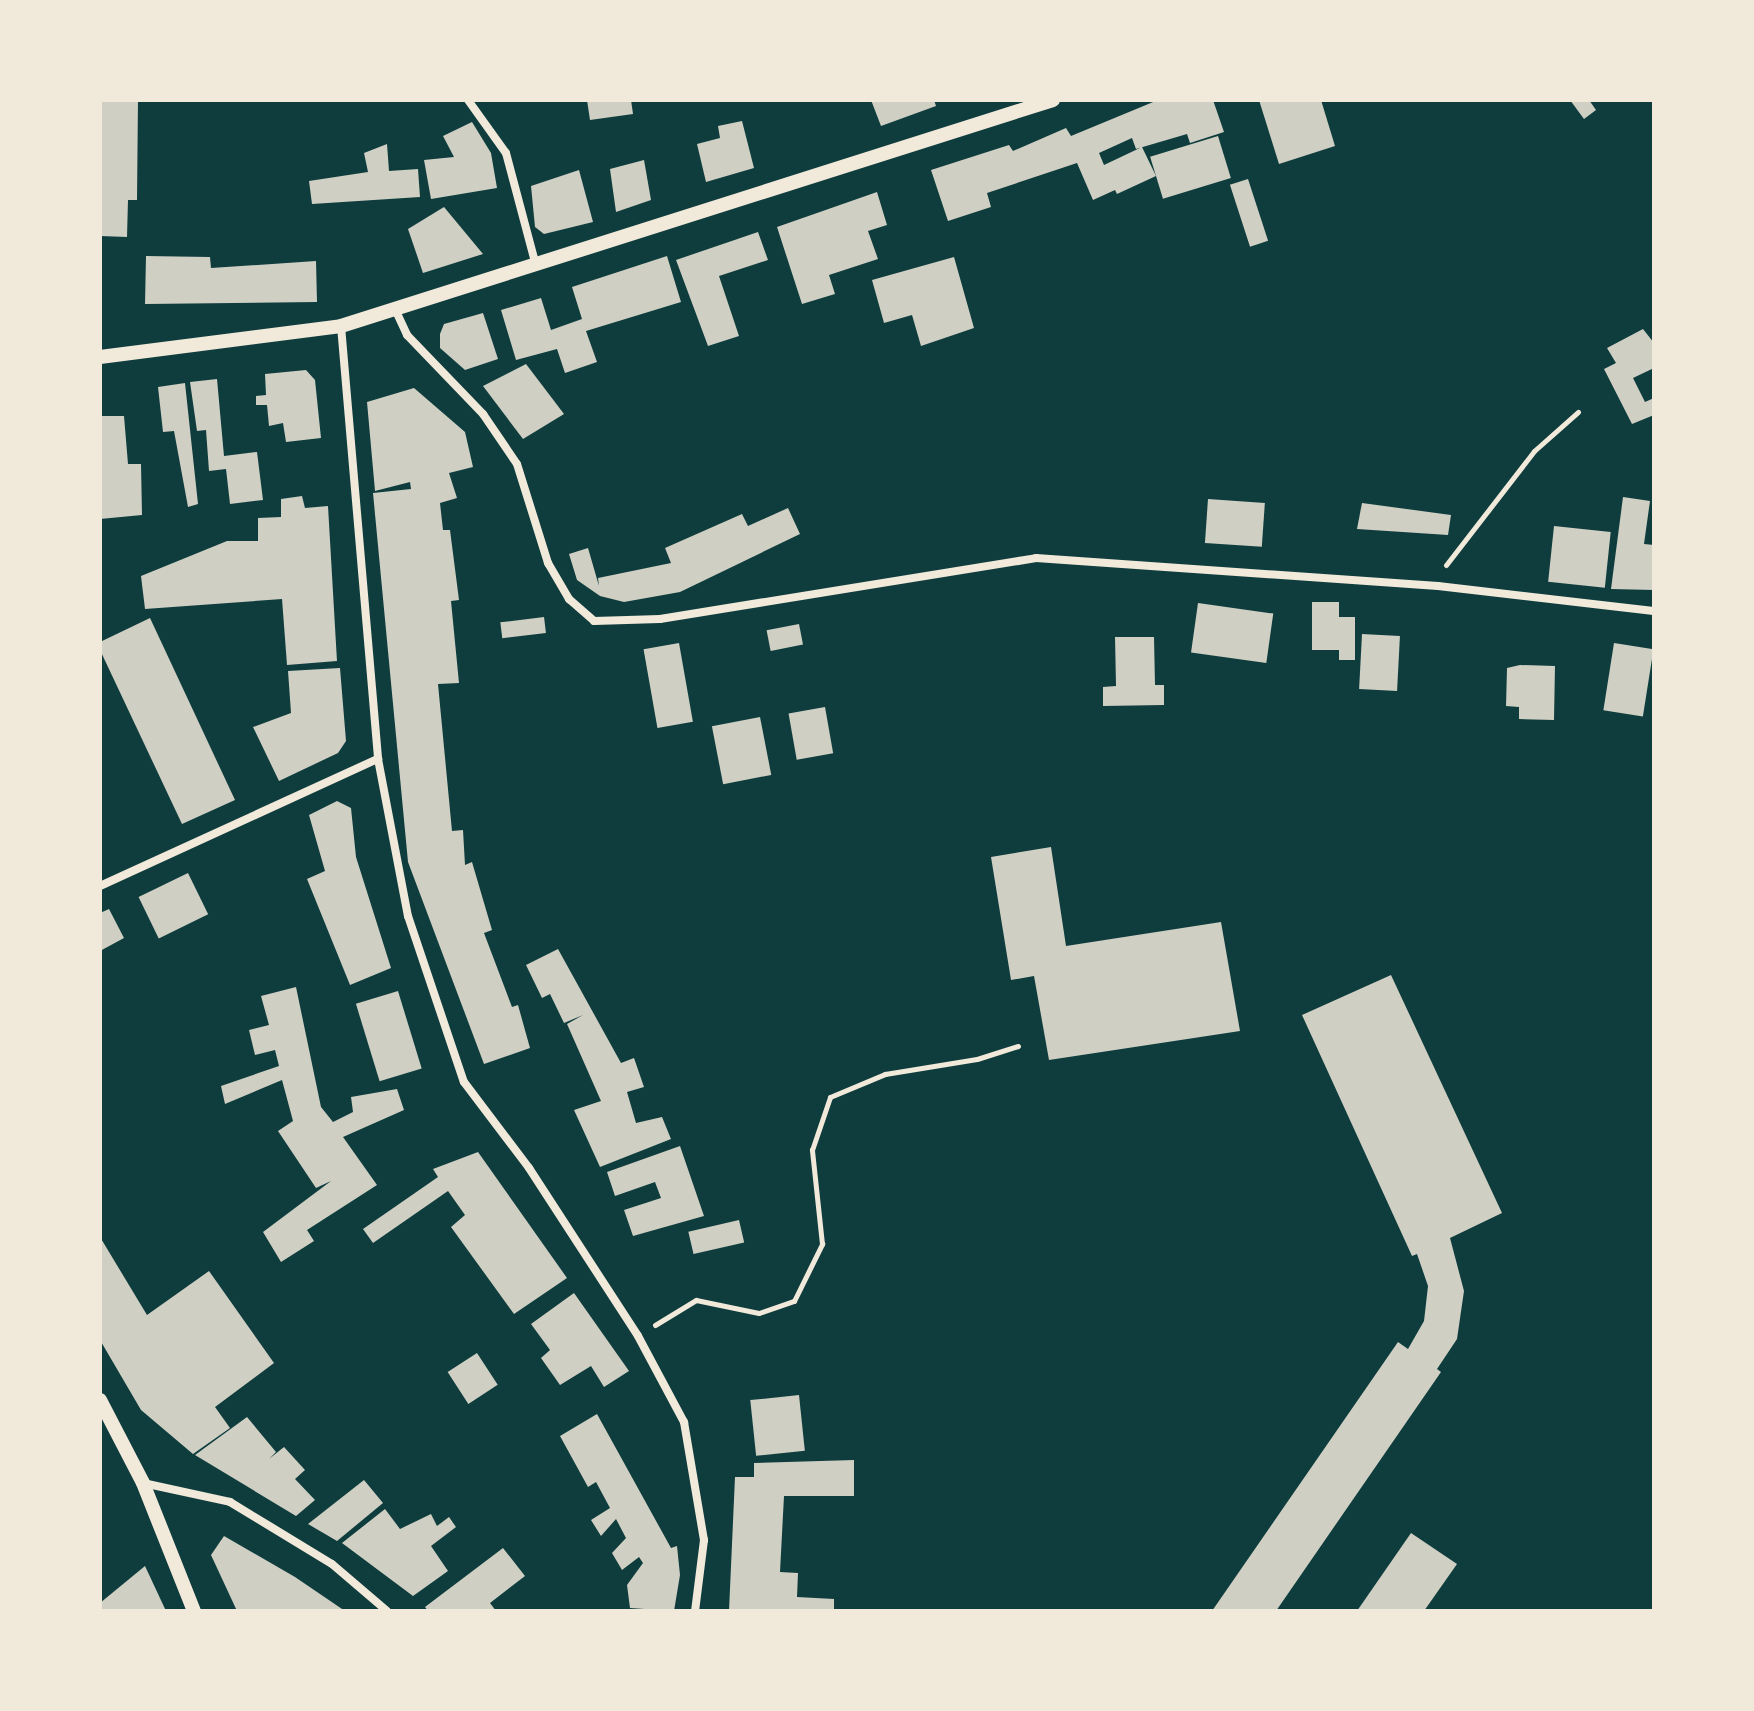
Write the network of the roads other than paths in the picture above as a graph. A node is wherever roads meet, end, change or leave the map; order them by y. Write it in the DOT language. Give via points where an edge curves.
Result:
graph roads {
  1 [pos="468,100"];
  2 [pos="1053,100"];
  3 [pos="535,262"];
  4 [pos="395,309"];
  5 [pos="341,326"];
  6 [pos="100,357"];
  7 [pos="1654,611"];
  8 [pos="378,759"];
  9 [pos="100,886"];
  10 [pos="100,1400"];
  11 [pos="143,1483"];
  12 [pos="194,1611"];
  13 [pos="387,1611"];
  14 [pos="695,1611"];
  1 -- 3 [label="street" via="506,153"];
  2 -- 3 [label="street"];
  3 -- 4 [label="street"];
  4 -- 5 [label="street"];
  4 -- 7 [label="street" via="407,335 483,414 517,464 548,563 569,599 594,621 660,619 1036,558 1438,586"];
  5 -- 6 [label="street"];
  5 -- 8 [label="street"];
  8 -- 9 [label="street"];
  8 -- 14 [label="street" via="408,916 464,1082 529,1168 638,1336 684,1422 704,1540"];
  10 -- 11 [label="street"];
  11 -- 12 [label="street"];
  11 -- 13 [label="street" via="230,1502 332,1564"];
}
